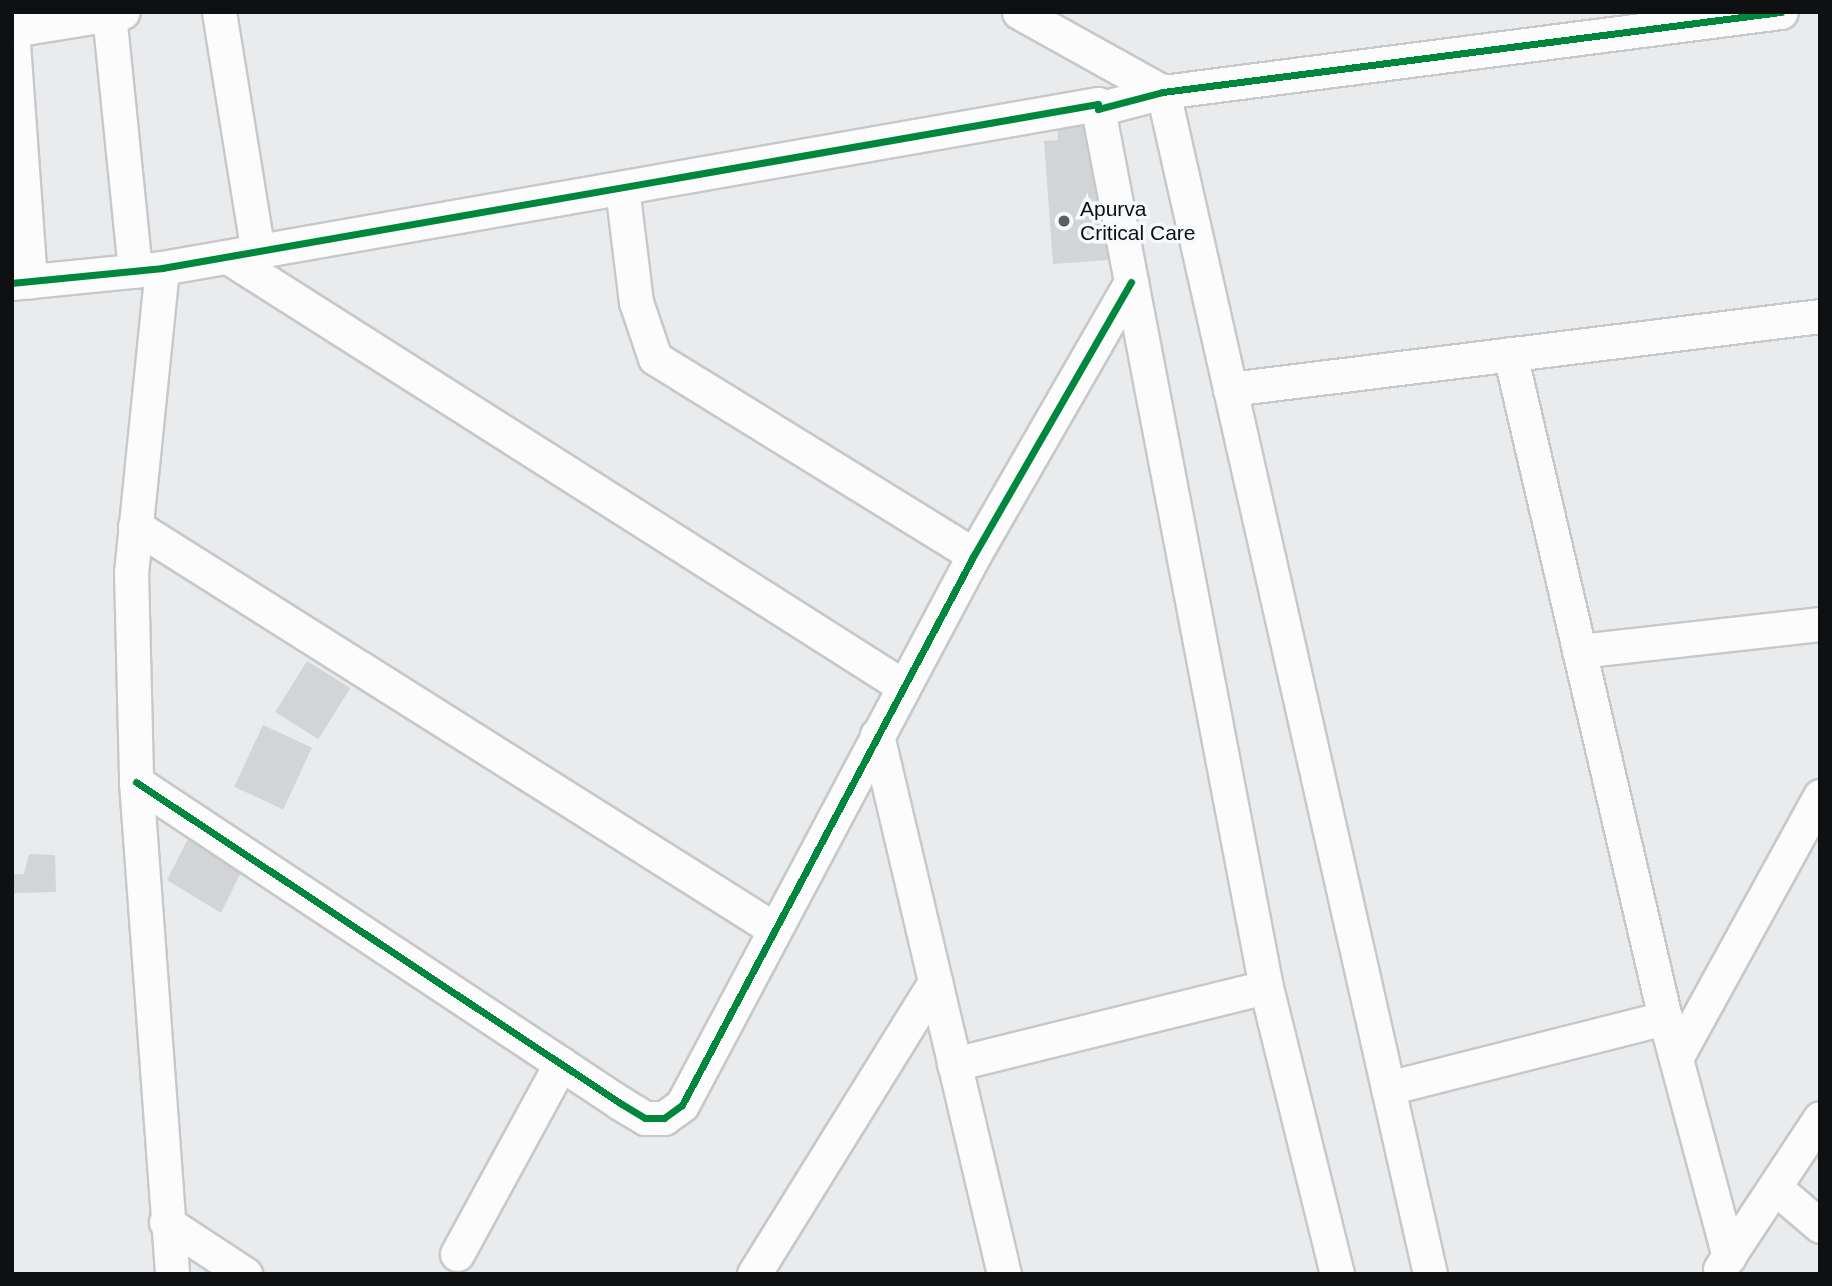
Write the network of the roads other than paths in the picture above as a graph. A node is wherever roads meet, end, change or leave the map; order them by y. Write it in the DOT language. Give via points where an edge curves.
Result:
graph roads {
  1 [pos="219,12"];
  2 [pos="1019,12"];
  3 [pos="1781,12"];
  4 [pos="116,13"];
  5 [pos="12,30"];
  6 [pos="1163,92"];
  7 [pos="1098,109"];
  8 [pos="622,188"];
  9 [pos="243,254"];
  10 [pos="149,270"];
  11 [pos="21,282"];
  12 [pos="1131,282"];
  13 [pos="1820,316"];
  14 [pos="1510,354"];
  15 [pos="1230,389"];
  16 [pos="135,526"];
  17 [pos="974,555"];
  18 [pos="1820,624"];
  19 [pos="1579,651"];
  20 [pos="904,686"];
  21 [pos="877,735"];
  22 [pos="136,782"];
  23 [pos="1820,796"];
  24 [pos="774,929"];
  25 [pos="935,982"];
  26 [pos="1266,987"];
  27 [pos="1665,1018"];
  28 [pos="1676,1058"];
  29 [pos="561,1063"];
  30 [pos="954,1063"];
  31 [pos="1388,1088"];
  32 [pos="1820,1118"];
  33 [pos="1778,1190"];
  34 [pos="166,1223"];
  35 [pos="1820,1226"];
  36 [pos="457,1254"];
  37 [pos="1723,1265"];
  38 [pos="1424,1272"];
  39 [pos="172,1274"];
  40 [pos="245,1274"];
  41 [pos="754,1274"];
  42 [pos="1004,1274"];
  43 [pos="1338,1274"];
  1 -- 9 [label="street"];
  2 -- 6 [label="street"];
  3 -- 6 [label="street"];
  4 -- 5 [label="street"];
  4 -- 10 [label="street"];
  5 -- 11 [label="street"];
  6 -- 7 [label="street"];
  6 -- 15 [label="street"];
  7 -- 8 [label="street" via="1098,104"];
  7 -- 12 [label="street"];
  8 -- 9 [label="street"];
  8 -- 17 [label="street" via="636,302 655,358"];
  9 -- 10 [label="street"];
  9 -- 20 [label="street"];
  10 -- 11 [label="street"];
  10 -- 16 [label="street"];
  12 -- 17 [label="street"];
  12 -- 26 [label="street"];
  13 -- 14 [label="street"];
  14 -- 15 [label="street"];
  14 -- 19 [label="street"];
  15 -- 31 [label="street"];
  16 -- 22 [label="street"];
  16 -- 24 [label="street"];
  17 -- 20 [label="street"];
  18 -- 19 [label="street"];
  19 -- 27 [label="street"];
  20 -- 21 [label="street"];
  21 -- 24 [label="street"];
  21 -- 25 [label="street"];
  22 -- 29 [label="street"];
  22 -- 34 [label="street"];
  23 -- 28 [label="street"];
  24 -- 29 [label="street" via="682,1105 664,1118 645,1118"];
  25 -- 30 [label="street"];
  25 -- 41 [label="street"];
  26 -- 30 [label="street"];
  26 -- 43 [label="street"];
  27 -- 28 [label="street"];
  27 -- 31 [label="street"];
  28 -- 37 [label="street"];
  29 -- 36 [label="street"];
  30 -- 42 [label="street"];
  31 -- 38 [label="street"];
  32 -- 33 [label="street"];
  33 -- 35 [label="street"];
  33 -- 37 [label="street"];
  34 -- 39 [label="street"];
  34 -- 40 [label="street"];
}
